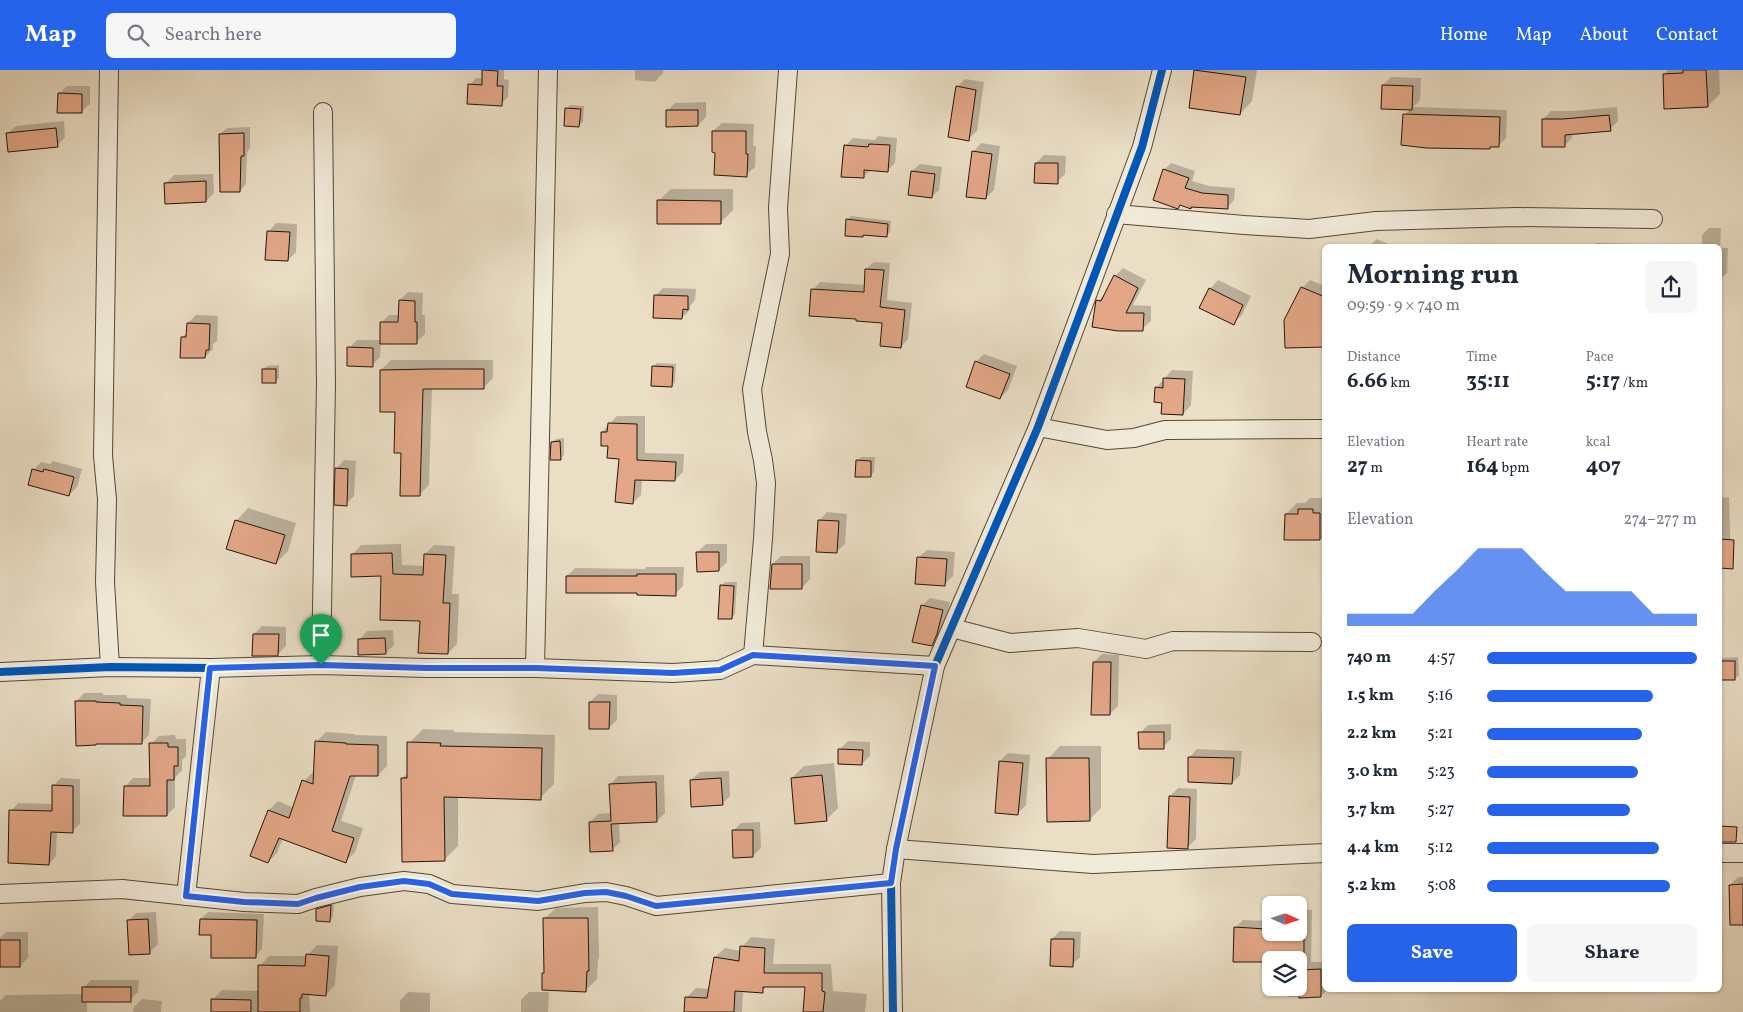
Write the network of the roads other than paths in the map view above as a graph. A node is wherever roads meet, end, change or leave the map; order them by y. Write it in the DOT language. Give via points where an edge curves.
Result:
graph roads {
  1 [pos="109,70"];
  2 [pos="548,70"];
  3 [pos="788,70"];
  4 [pos="1162,70"];
  5 [pos="323,112"];
  6 [pos="1116,214"];
  7 [pos="1653,219"];
  8 [pos="1038,427"];
  9 [pos="1322,429"];
  10 [pos="952,628"];
  11 [pos="1312,642"];
  12 [pos="753,655"];
  13 [pos="321,665"];
  14 [pos="935,666"];
  15 [pos="110,668"];
  16 [pos="210,668"];
  17 [pos="536,668"];
  18 [pos="0,672"];
  19 [pos="896,849"];
  20 [pos="1322,853"];
  21 [pos="1722,853"];
  22 [pos="1743,853"];
  23 [pos="891,883"];
  24 [pos="0,894"];
  25 [pos="186,896"];
  26 [pos="893,1012"];
  1 -- 15 [label="street" via="103,456 107,499 105,582"];
  2 -- 17 [label="street"];
  3 -- 12 [label="street" via="778,208 780,254 752,389 766,483"];
  4 -- 6 [label="street" via="1142,147"];
  5 -- 13 [label="street" via="326,384"];
  6 -- 7 [label="street" via="1309,229 1396,220 1516,217"];
  6 -- 8 [label="street"];
  8 -- 9 [label="street" via="1107,440 1134,438 1165,430"];
  8 -- 10 [label="street"];
  10 -- 11 [label="street" via="1010,643 1078,638 1146,649 1173,641"];
  10 -- 14 [label="street"];
  12 -- 14 [label="street"];
  12 -- 17 [label="street" via="720,670 673,673"];
  13 -- 16 [label="street"];
  13 -- 17 [label="street"];
  14 -- 19 [label="street"];
  15 -- 16 [label="street"];
  15 -- 18 [label="street"];
  16 -- 25 [label="street"];
  19 -- 20 [label="street" via="1093,864"];
  19 -- 23 [label="street"];
  21 -- 22 [label="street"];
  23 -- 25 [label="street" via="656,906 606,892 538,901 452,894 429,884 404,881 360,887 298,904"];
  23 -- 26 [label="street"];
  24 -- 25 [label="street" via="122,889"];
}
